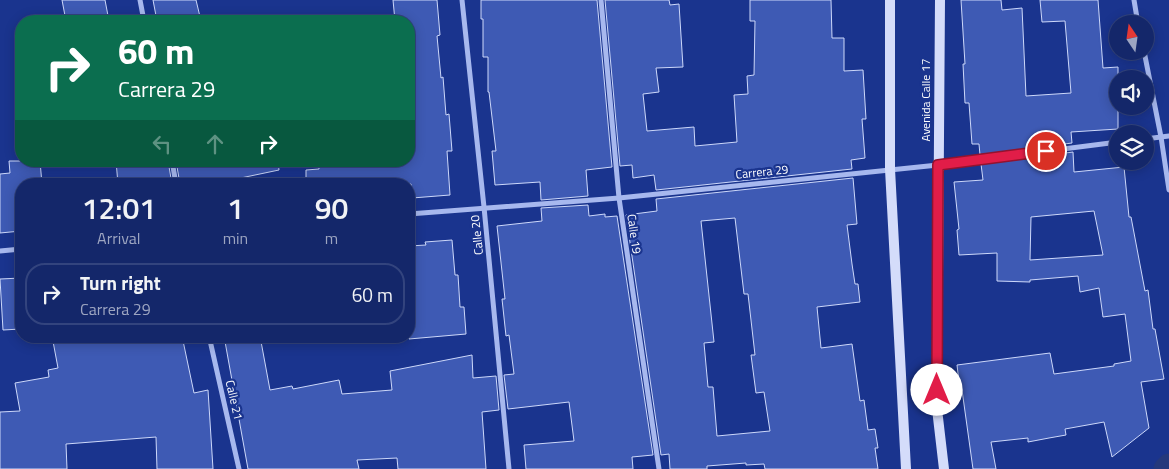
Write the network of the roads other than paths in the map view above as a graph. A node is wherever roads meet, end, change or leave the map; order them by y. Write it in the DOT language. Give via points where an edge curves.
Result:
graph roads {
  1 [pos="140,0"];
  2 [pos="462,0"];
  3 [pos="601,0"];
  4 [pos="890,0"];
  5 [pos="940,0"];
  6 [pos="1134,0"];
  7 [pos="143,15"];
  8 [pos="1136,15"];
  9 [pos="1146,60"];
  10 [pos="1169,136"];
  11 [pos="1161,137"];
  12 [pos="1154,138"];
  13 [pos="1109,143"];
  14 [pos="938,165"];
  15 [pos="890,169"];
  16 [pos="1169,190"];
  17 [pos="619,198"];
  18 [pos="484,207"];
  19 [pos="415,213"];
  20 [pos="15,249"];
  21 [pos="0,250"];
  22 [pos="211,343"];
  23 [pos="239,469"];
  24 [pos="509,469"];
  25 [pos="659,469"];
  26 [pos="906,469"];
  27 [pos="944,469"];
  1 -- 7 [label="street"];
  2 -- 18 [label="street, Calle 20"];
  3 -- 17 [label="street, Calle 19"];
  4 -- 15 [label="main road"];
  5 -- 14 [label="main road, Avenida Calle 17"];
  6 -- 8 [label="street"];
  9 -- 11 [label="street"];
  10 -- 11 [label="street"];
  11 -- 12 [label="street"];
  11 -- 16 [label="street"];
  13 -- 14 [label="street, Carrera 29"];
  14 -- 15 [label="street, Carrera 29"];
  14 -- 27 [label="main road, Avenida Calle 17" via="937,409"];
  15 -- 17 [label="street, Carrera 29"];
  15 -- 26 [label="main road"];
  17 -- 18 [label="street, Carrera 29"];
  17 -- 25 [label="street, Calle 19"];
  18 -- 19 [label="street, Carrera 29"];
  18 -- 24 [label="street, Calle 20"];
  20 -- 21 [label="street"];
  22 -- 23 [label="street, Calle 21"];
}
